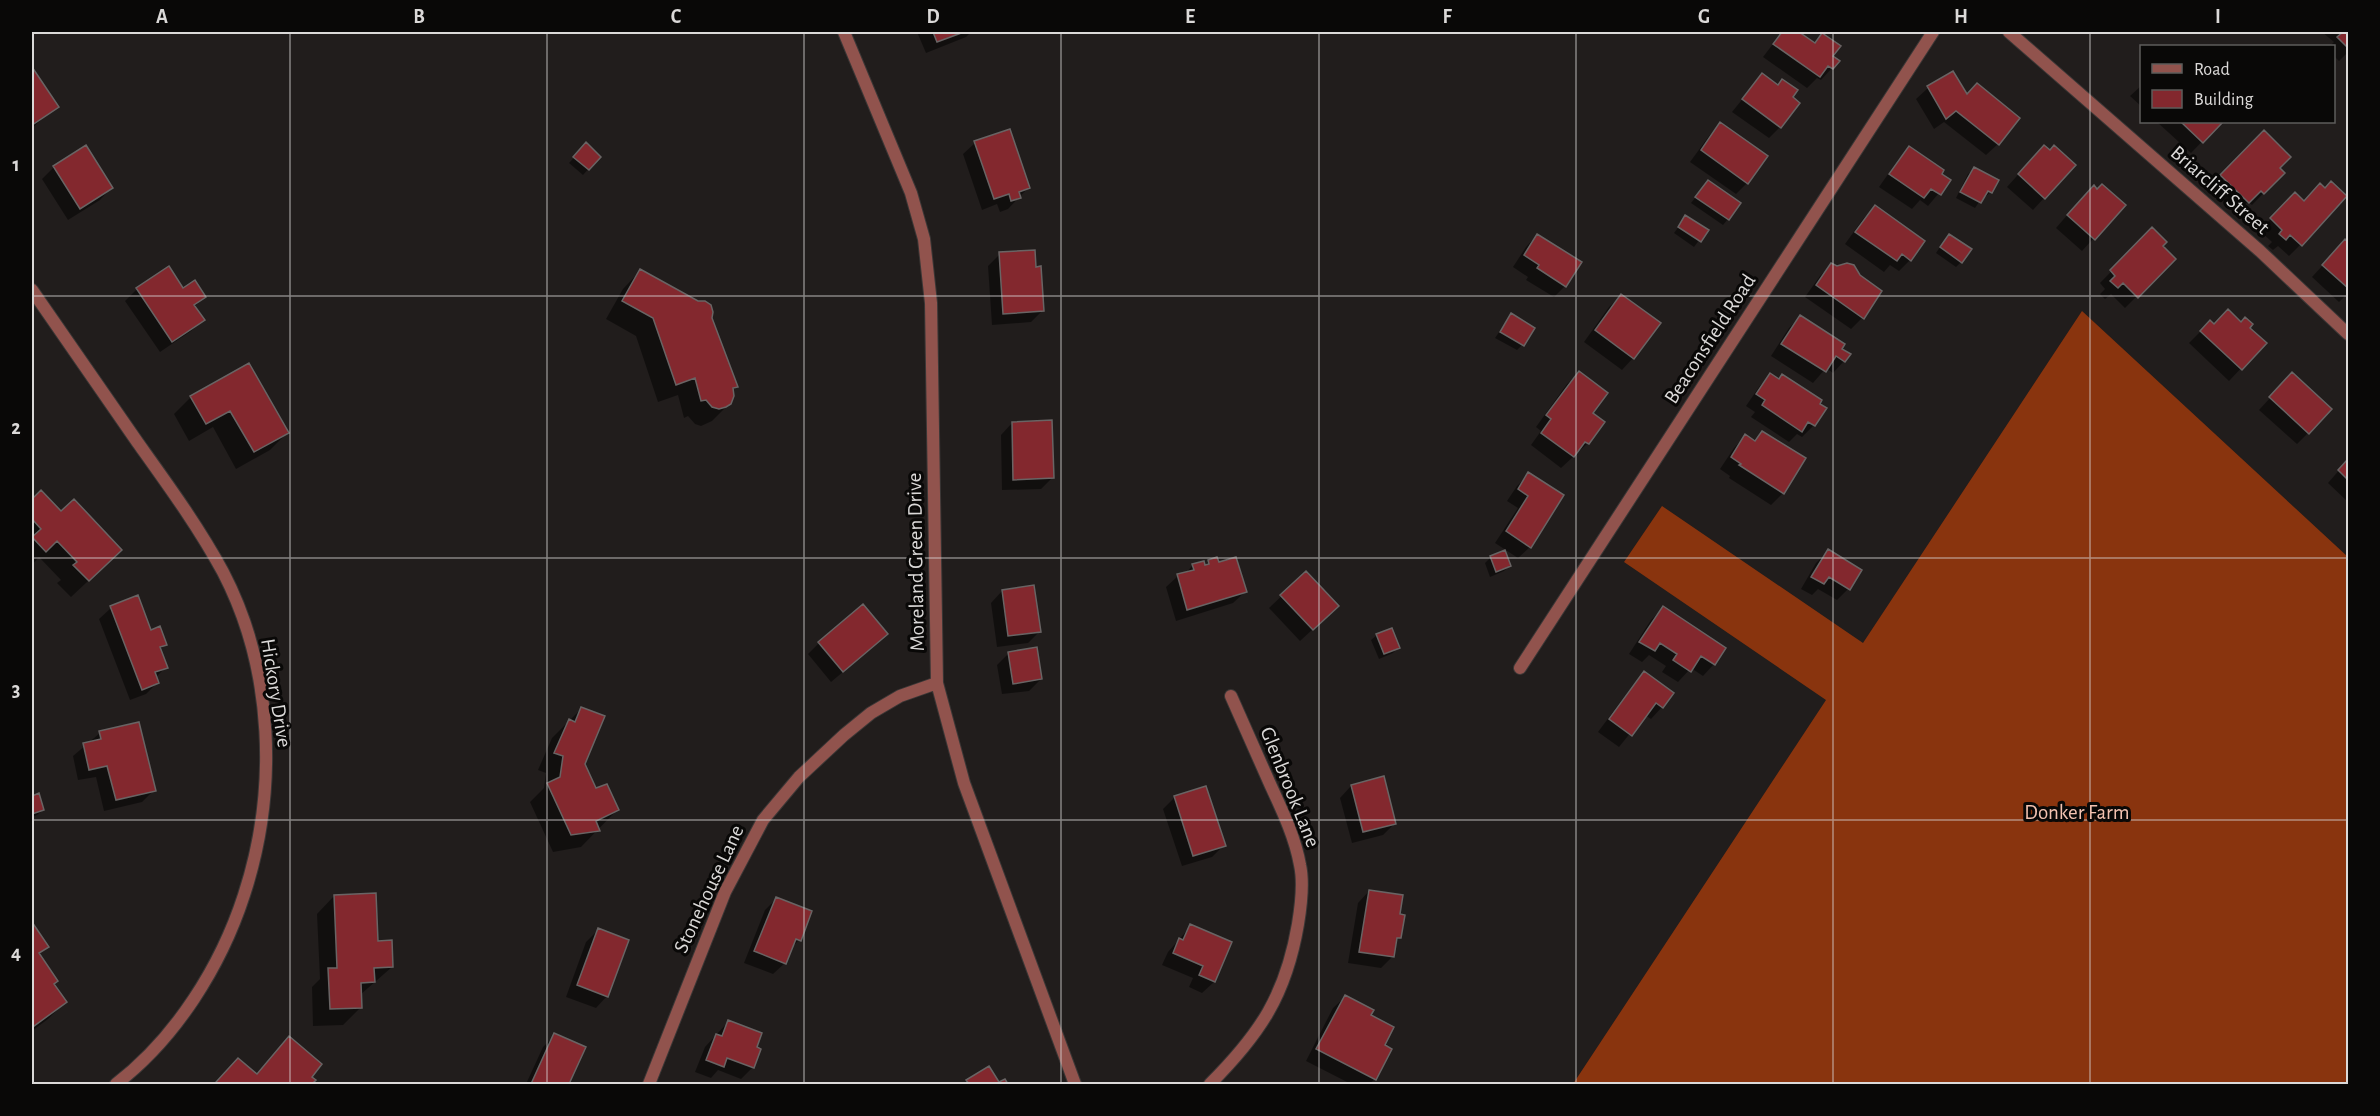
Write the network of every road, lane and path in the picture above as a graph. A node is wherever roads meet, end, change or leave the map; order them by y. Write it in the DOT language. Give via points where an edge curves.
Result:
graph roads {
  1 [pos="844,32"];
  2 [pos="1933,32"];
  3 [pos="2009,32"];
  4 [pos="32,290"];
  5 [pos="2349,334"];
  6 [pos="1520,668"];
  7 [pos="937,683"];
  8 [pos="1231,696"];
  9 [pos="116,1084"];
  10 [pos="649,1084"];
  11 [pos="1074,1084"];
  12 [pos="1210,1084"];
  1 -- 7 [label="street, Moreland Green Drive" via="898,158 917,210 926,254 931,303"];
  2 -- 6 [label="street, Beaconsfield Road"];
  3 -- 5 [label="street, Briarcliff Street"];
  4 -- 9 [label="street, Hickory Drive" via="200,531 219,566 243,621 257,669 264,719 267,769 262,822 253,868 237,916 190,1004 159,1044"];
  7 -- 10 [label="street, Stonehouse Lane" via="900,696 871,713 799,777 763,820 724,892"];
  7 -- 11 [label="street, Moreland Green Drive" via="964,783"];
  8 -- 12 [label="street, Glenbrook Lane" via="1289,825 1301,867 1300,907 1294,948 1269,1014"];
}
